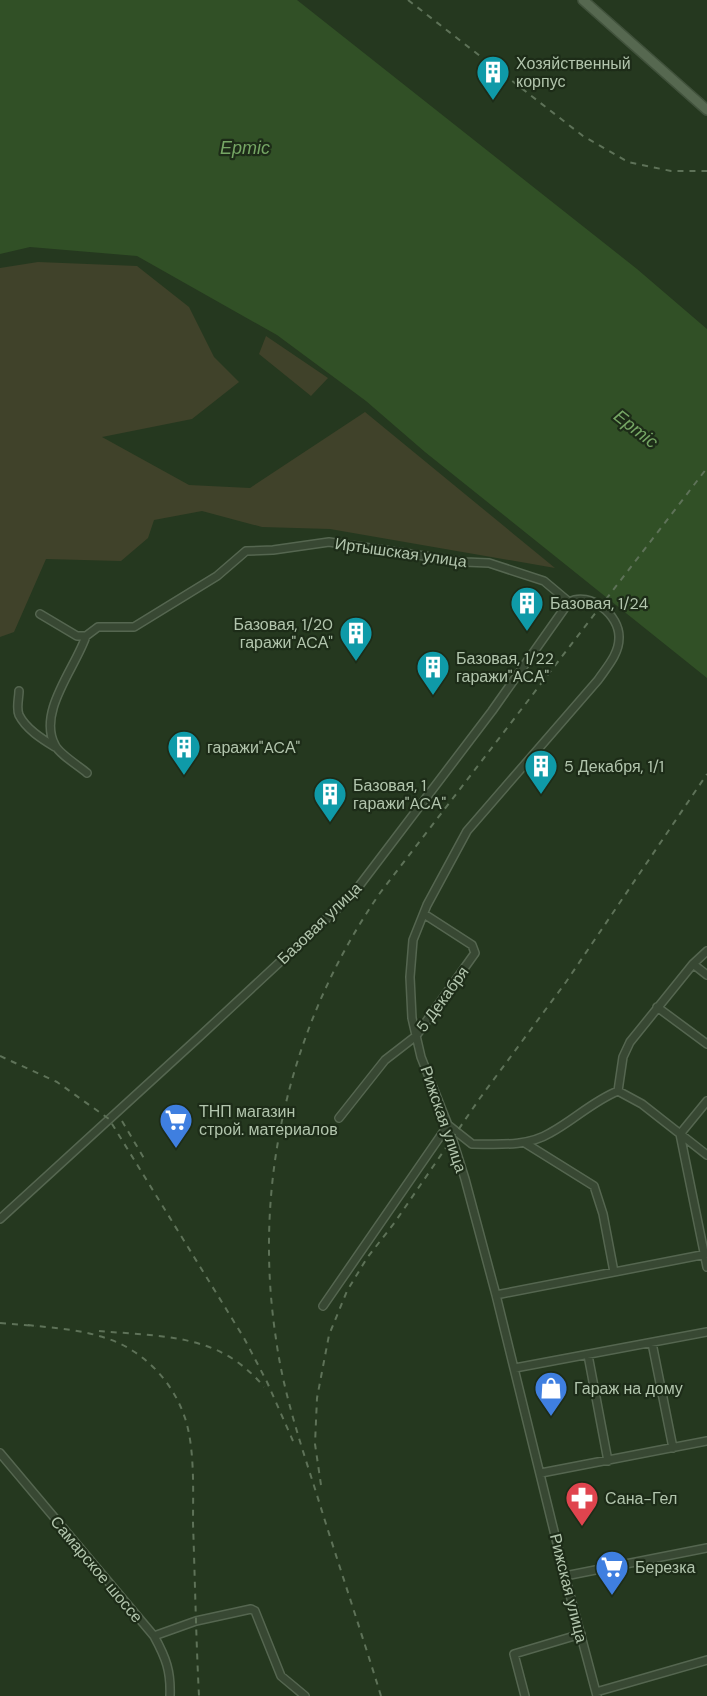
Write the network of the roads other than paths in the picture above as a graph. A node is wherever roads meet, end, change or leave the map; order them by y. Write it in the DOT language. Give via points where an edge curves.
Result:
graph roads {
  1 [pos="583,0"];
  2 [pos="707,110"];
  3 [pos="569,602"];
  4 [pos="40,614"];
  5 [pos="86,636"];
  6 [pos="19,691"];
  7 [pos="55,747"];
  8 [pos="87,773"];
  9 [pos="424,914"];
  10 [pos="707,951"];
  11 [pos="693,964"];
  12 [pos="707,975"];
  13 [pos="657,1007"];
  14 [pos="416,1035"];
  15 [pos="707,1044"];
  16 [pos="618,1091"];
  17 [pos="707,1101"];
  18 [pos="339,1118"];
  19 [pos="448,1125"];
  20 [pos="680,1134"];
  21 [pos="525,1143"];
  22 [pos="707,1155"];
  23 [pos="0,1219"];
  24 [pos="706,1254"];
  25 [pos="707,1268"];
  26 [pos="614,1272"];
  27 [pos="496,1295"];
  28 [pos="323,1306"];
  29 [pos="707,1332"];
  30 [pos="652,1342"];
  31 [pos="588,1355"];
  32 [pos="515,1368"];
  33 [pos="707,1441"];
  34 [pos="673,1448"];
  35 [pos="0,1453"];
  36 [pos="608,1461"];
  37 [pos="541,1473"];
  38 [pos="707,1548"];
  39 [pos="565,1576"];
  40 [pos="580,1634"];
  41 [pos="154,1636"];
  42 [pos="707,1660"];
  43 [pos="596,1694"];
  44 [pos="170,1696"];
  45 [pos="305,1696"];
  46 [pos="525,1696"];
  1 -- 2 [label="main road"];
  3 -- 5 [label="street, Иртышская улица" via="544,581 489,563 328,542 246,550 217,576 134,627 98,627"];
  3 -- 9 [label="street, Рижская улица" via="586,600 611,616 619,637 611,662 466,831"];
  3 -- 23 [label="street, Базовая улица" via="353,894"];
  4 -- 5 [label="street" via="77,636"];
  5 -- 7 [label="street" via="51,714 50,731"];
  6 -- 7 [label="street" via="18,713"];
  7 -- 8 [label="street"];
  9 -- 14 [label="street, Рижская улица" via="413,940 410,977"];
  9 -- 14 [label="street, 5 Декабря" via="472,945 475,953"];
  10 -- 11 [label="street"];
  11 -- 12 [label="street"];
  11 -- 13 [label="street"];
  13 -- 15 [label="street"];
  13 -- 16 [label="street" via="623,1057"];
  14 -- 18 [label="street, 5 Декабря" via="385,1060"];
  14 -- 19 [label="street, Рижская улица"];
  16 -- 20 [label="street"];
  16 -- 21 [label="street" via="604,1096 549,1135"];
  17 -- 20 [label="street"];
  19 -- 21 [label="street" via="472,1144"];
  19 -- 27 [label="street, Рижская улица"];
  19 -- 28 [label="street"];
  20 -- 22 [label="street"];
  20 -- 24 [label="street"];
  21 -- 26 [label="street" via="594,1186"];
  24 -- 25 [label="street"];
  24 -- 26 [label="street"];
  26 -- 27 [label="street"];
  27 -- 32 [label="street, Рижская улица"];
  29 -- 30 [label="street"];
  30 -- 31 [label="street"];
  30 -- 34 [label="street"];
  31 -- 32 [label="street"];
  31 -- 36 [label="street"];
  32 -- 37 [label="street, Рижская улица"];
  33 -- 34 [label="street"];
  34 -- 36 [label="street"];
  35 -- 41 [label="street, Самарское шоссе"];
  36 -- 37 [label="street"];
  37 -- 39 [label="street, Рижская улица"];
  38 -- 39 [label="street"];
  39 -- 40 [label="street, Рижская улица"];
  40 -- 43 [label="street, Рижская улица"];
  40 -- 46 [label="street" via="514,1654"];
  41 -- 44 [label="street, Самарское шоссе" via="171,1677"];
  41 -- 45 [label="street" via="196,1621 251,1609 281,1676"];
  42 -- 43 [label="street"];
}
